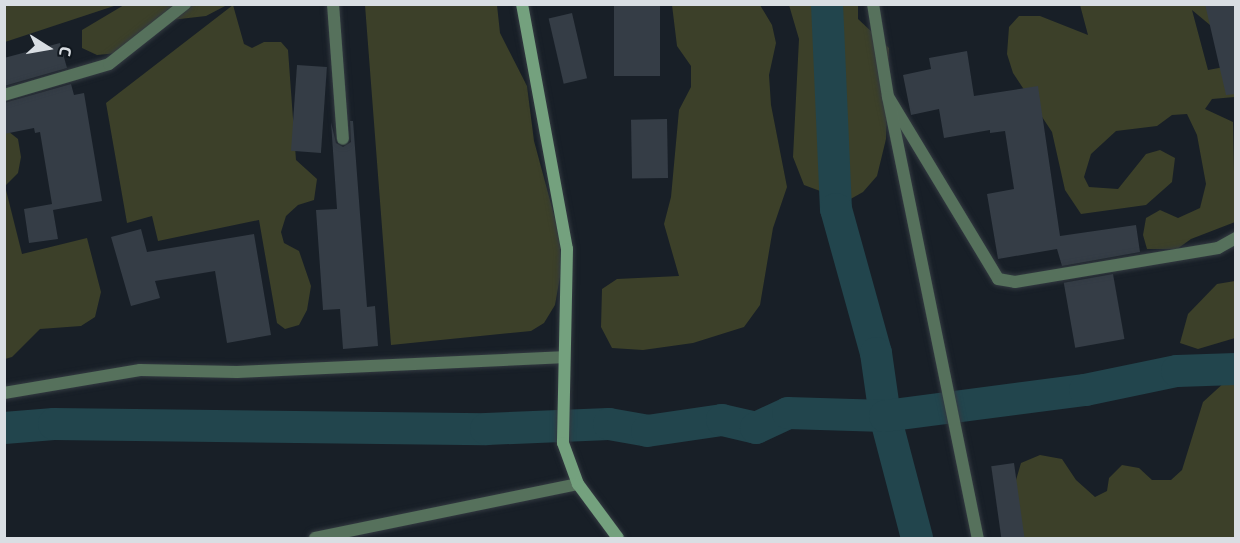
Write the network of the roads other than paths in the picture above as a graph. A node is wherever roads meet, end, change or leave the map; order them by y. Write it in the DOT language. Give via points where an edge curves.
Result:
graph roads {
  1 [pos="185,4"];
  2 [pos="333,4"];
  3 [pos="522,4"];
  4 [pos="873,4"];
  5 [pos="4,95"];
  6 [pos="888,97"];
  7 [pos="343,139"];
  8 [pos="1236,238"];
  9 [pos="562,357"];
  10 [pos="4,393"];
  11 [pos="578,484"];
  12 [pos="315,538"];
  13 [pos="618,538"];
  14 [pos="978,538"];
  1 -- 5 [label="street" via="109,64"];
  2 -- 7 [label="street"];
  3 -- 9 [label="street" via="567,249"];
  4 -- 6 [label="street"];
  6 -- 8 [label="street" via="998,279 1015,282 1207,250"];
  6 -- 14 [label="street"];
  9 -- 10 [label="street" via="237,372 140,370"];
  9 -- 11 [label="street" via="563,443"];
  11 -- 12 [label="street"];
  11 -- 13 [label="street"];
}
